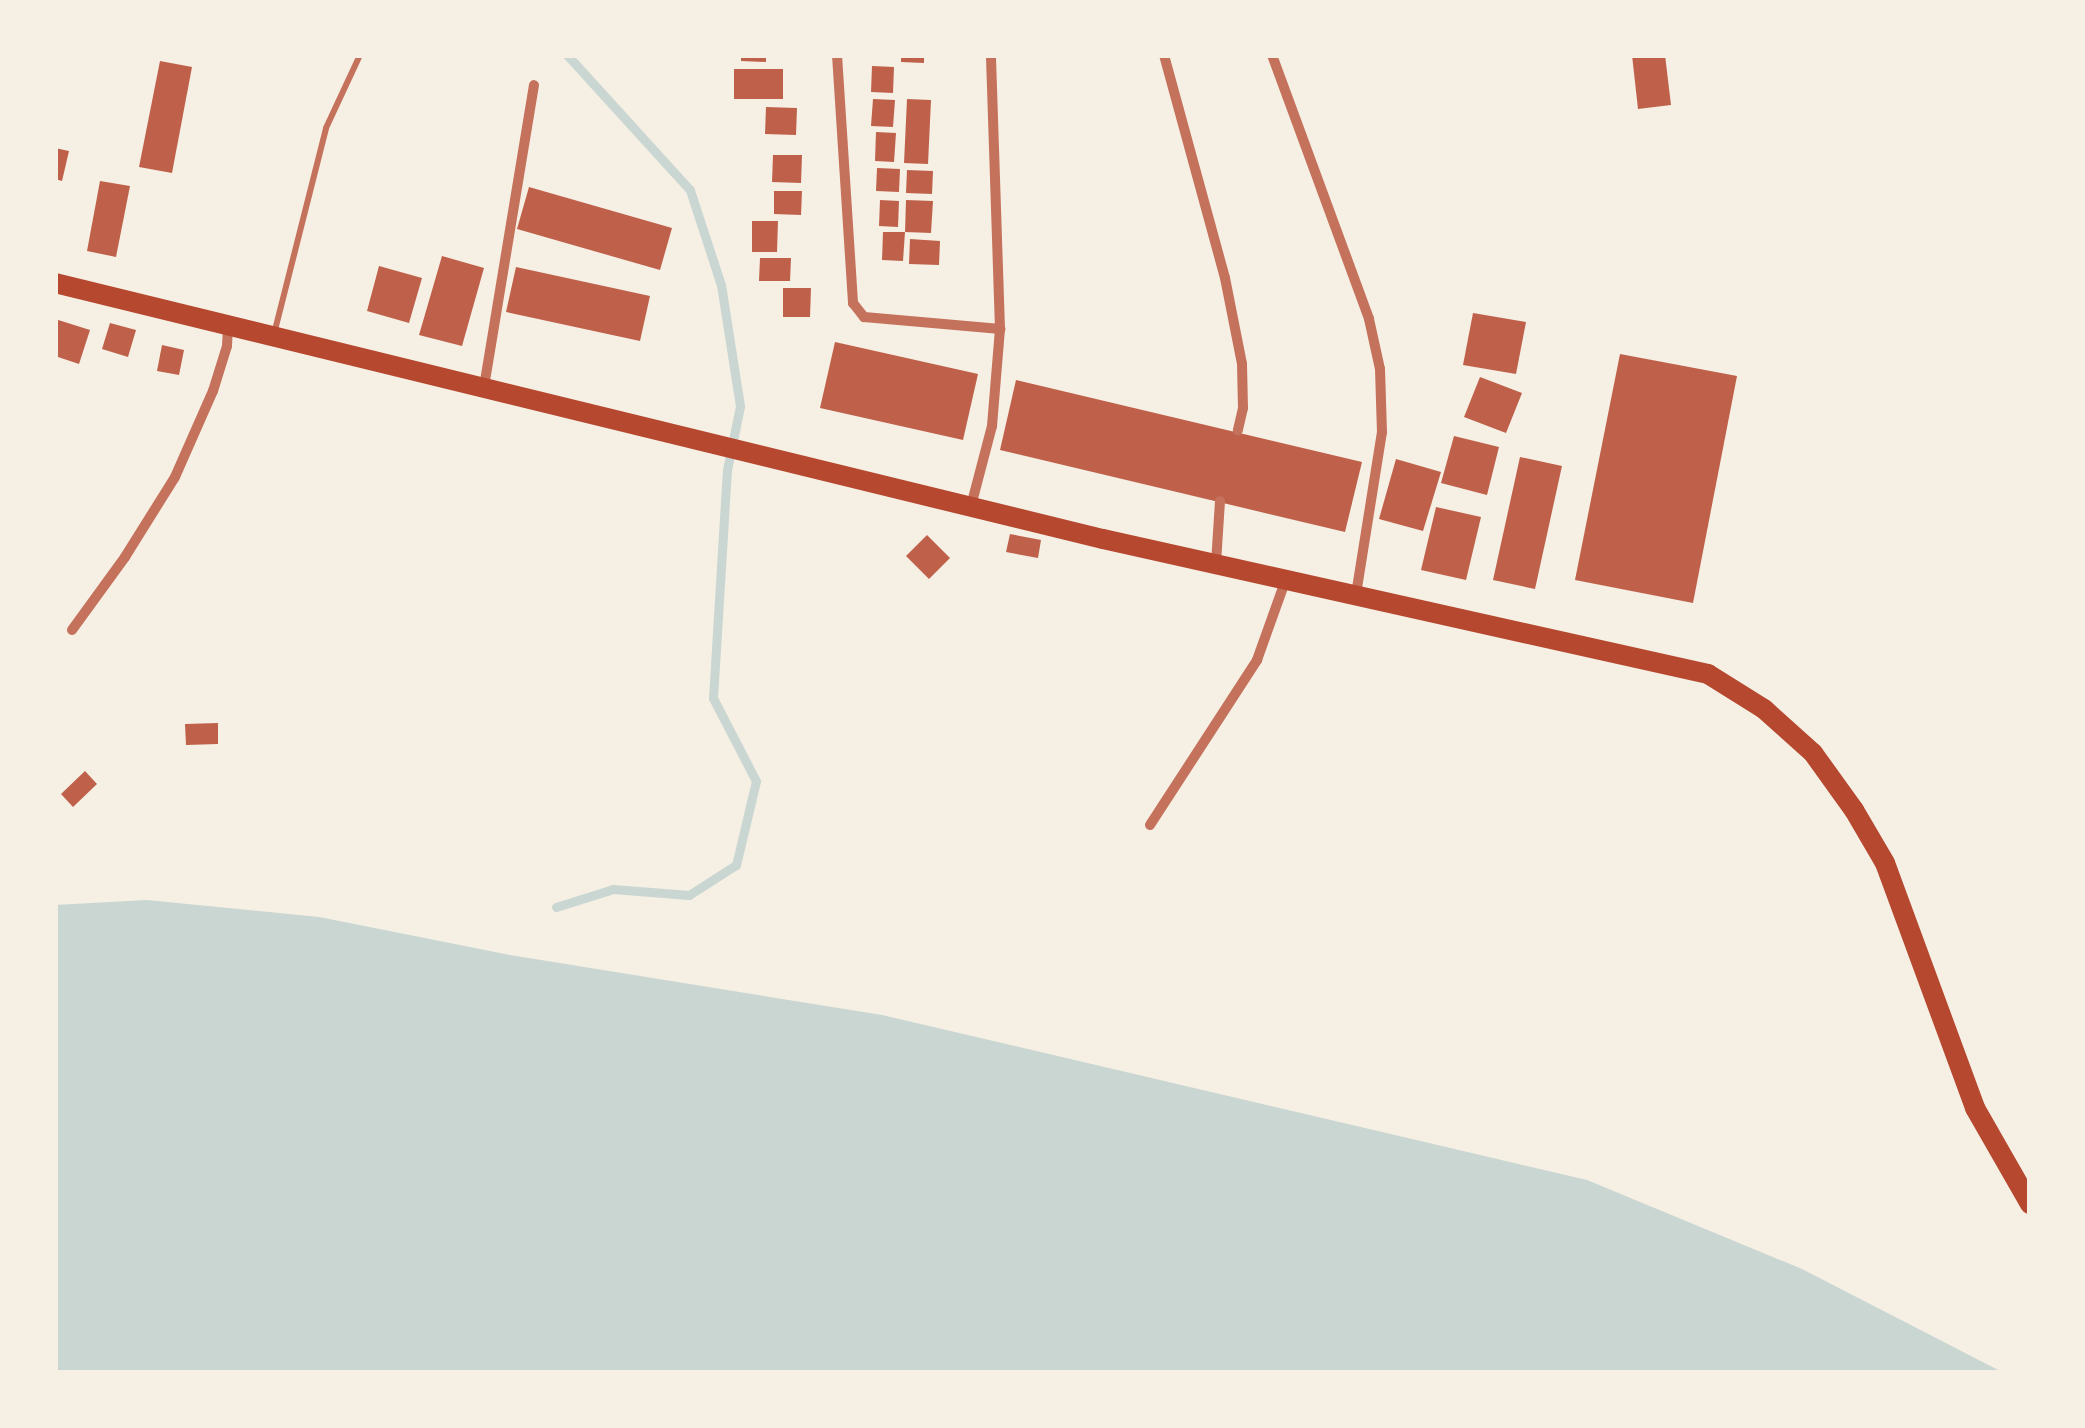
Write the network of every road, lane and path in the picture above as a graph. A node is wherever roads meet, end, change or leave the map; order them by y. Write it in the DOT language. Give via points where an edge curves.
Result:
graph roads {
  1 [pos="360,55"];
  2 [pos="836,55"];
  3 [pos="991,55"];
  4 [pos="1164,55"];
  5 [pos="1272,55"];
  6 [pos="534,84"];
  7 [pos="55,283"];
  8 [pos="228,324"];
  9 [pos="1000,329"];
  10 [pos="273,335"];
  11 [pos="484,388"];
  12 [pos="1238,430"];
  13 [pos="1220,501"];
  14 [pos="971,507"];
  15 [pos="1216,563"];
  16 [pos="1286,578"];
  17 [pos="1356,595"];
  18 [pos="72,630"];
  19 [pos="1150,826"];
  20 [pos="2030,1204"];
  1 -- 10 [label="lane" via="326,128"];
  2 -- 9 [label="street" via="852,303 864,316"];
  3 -- 9 [label="street"];
  4 -- 12 [label="street" via="1242,364"];
  5 -- 17 [label="street" via="1369,319 1380,369 1382,432"];
  6 -- 11 [label="street"];
  7 -- 8 [label="highway"];
  8 -- 10 [label="highway"];
  8 -- 18 [label="street" via="212,391 174,477"];
  9 -- 14 [label="street" via="992,426"];
  10 -- 11 [label="highway"];
  11 -- 14 [label="highway"];
  13 -- 15 [label="street"];
  14 -- 15 [label="highway"];
  15 -- 16 [label="highway"];
  16 -- 17 [label="highway"];
  16 -- 19 [label="street" via="1256,660"];
  17 -- 20 [label="highway" via="1708,674 1789,731 1813,753 1885,863 1974,1108"];
}
